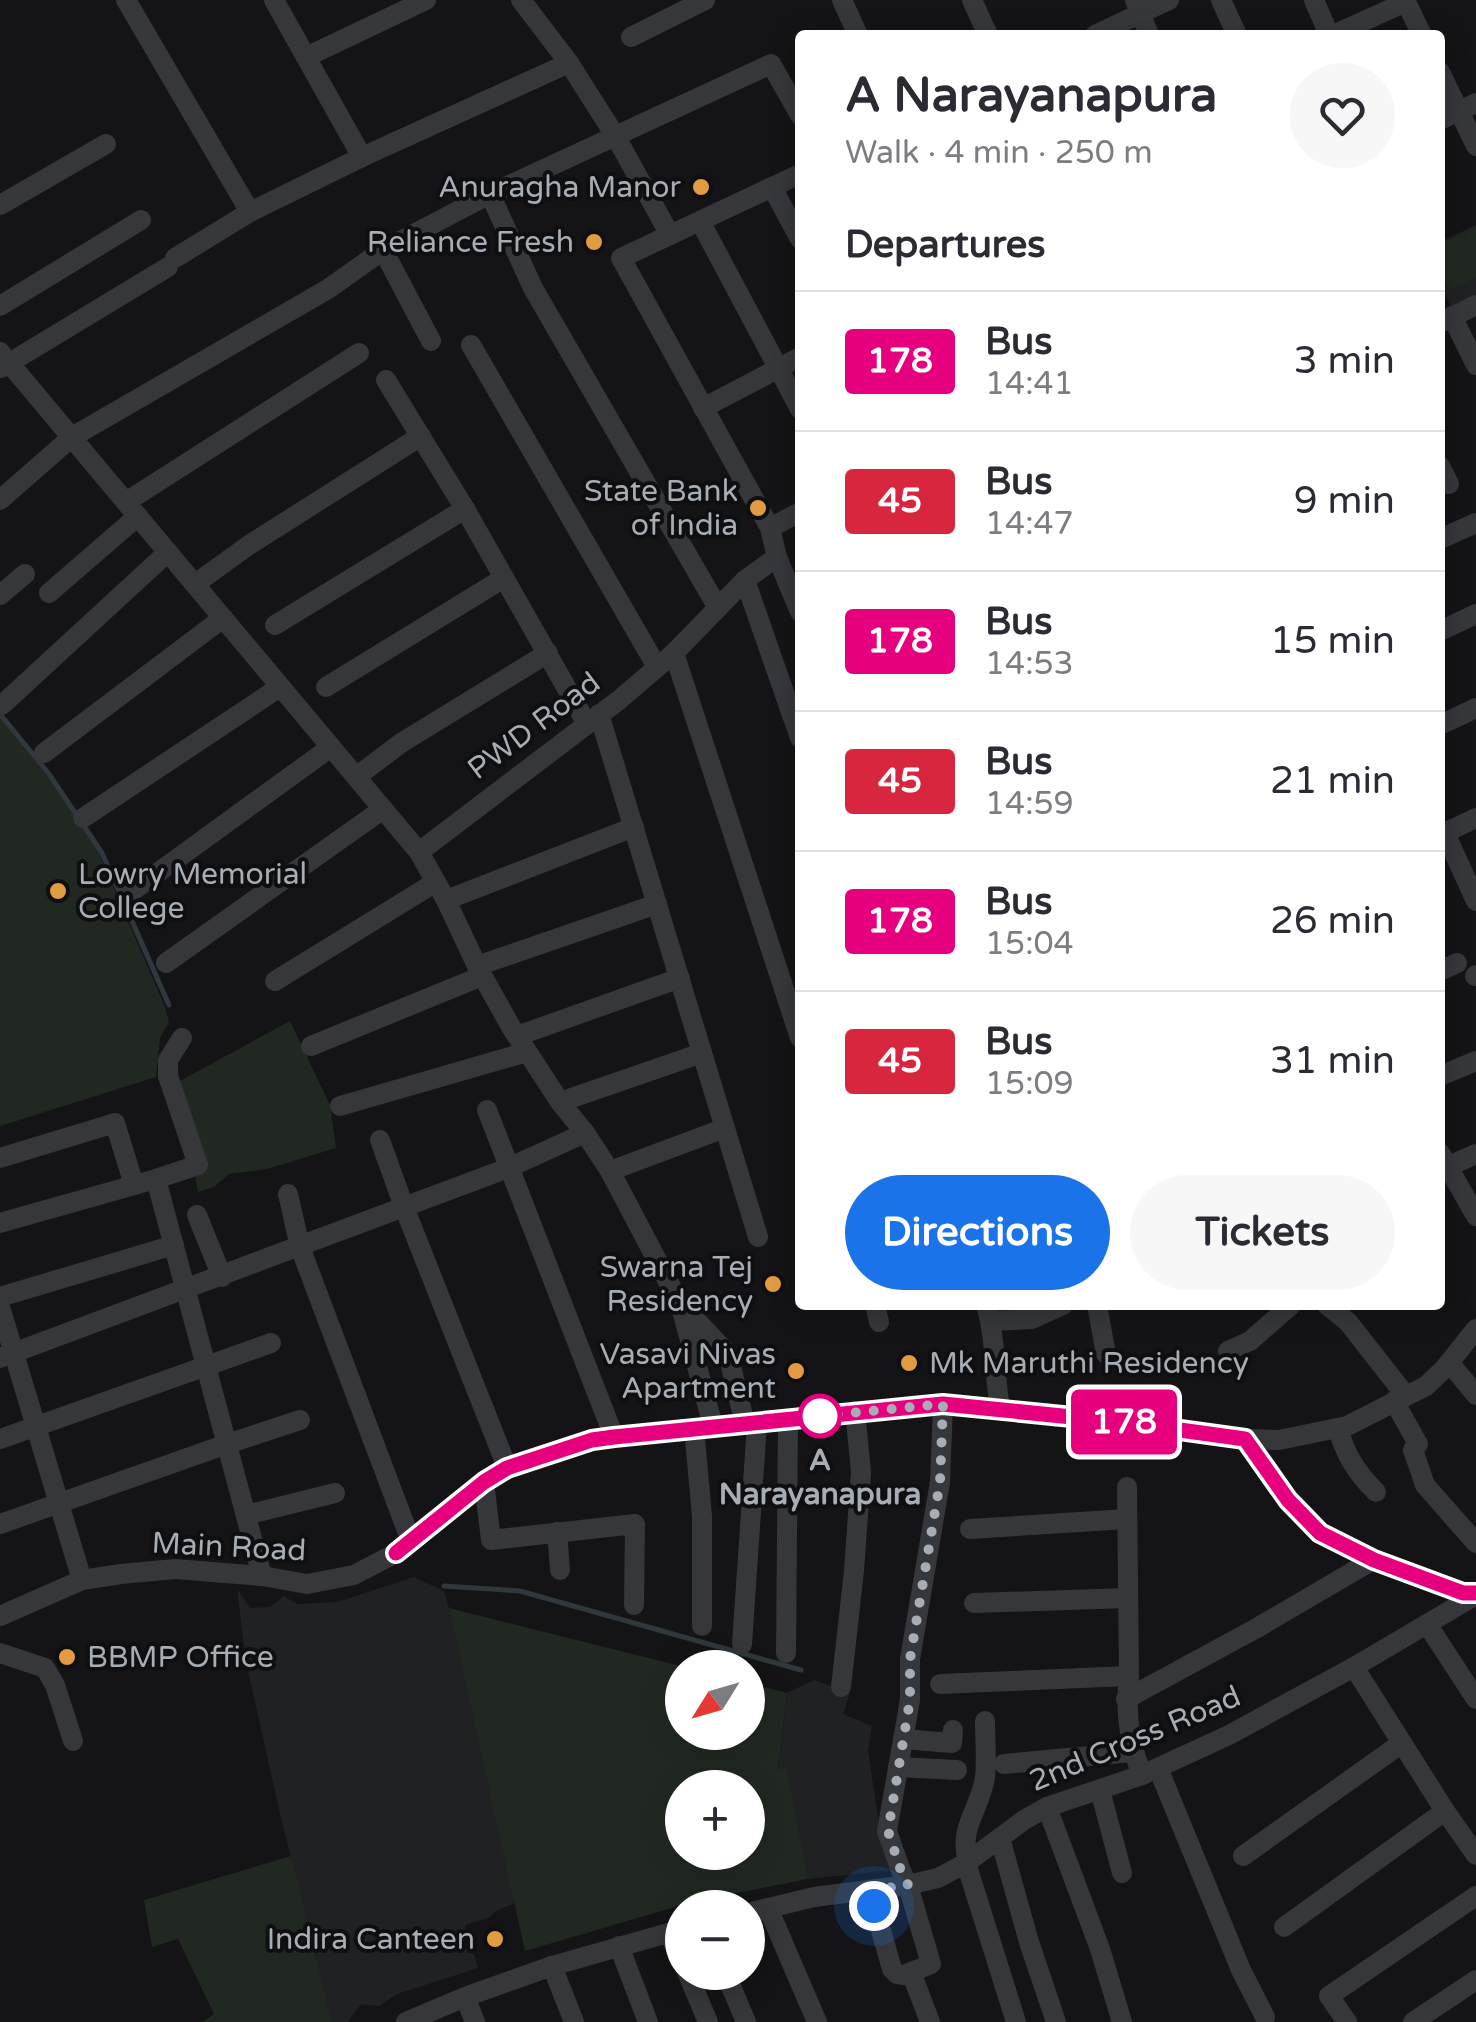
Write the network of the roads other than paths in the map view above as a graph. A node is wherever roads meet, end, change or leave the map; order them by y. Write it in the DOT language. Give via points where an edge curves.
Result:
graph roads {
  1 [pos="126,0"];
  2 [pos="274,0"];
  3 [pos="426,0"];
  4 [pos="521,0"];
  5 [pos="705,0"];
  6 [pos="842,0"];
  7 [pos="972,0"];
  8 [pos="1169,0"];
  9 [pos="1221,0"];
  10 [pos="1314,0"];
  11 [pos="1406,1"];
  12 [pos="676,6"];
  13 [pos="1137,7"];
  14 [pos="856,30"];
  15 [pos="986,30"];
  16 [pos="1102,30"];
  17 [pos="1147,30"];
  18 [pos="1235,30"];
  19 [pos="1329,30"];
  20 [pos="1342,30"];
  21 [pos="1420,30"];
  22 [pos="631,37"];
  23 [pos="306,57"];
  24 [pos="569,63"];
  25 [pos="1445,83"];
  26 [pos="795,106"];
  27 [pos="1458,112"];
  28 [pos="616,137"];
  29 [pos="106,144"];
  30 [pos="1476,146"];
  31 [pos="362,157"];
  32 [pos="795,176"];
  33 [pos="772,187"];
  34 [pos="490,194"];
  35 [pos="0,205"];
  36 [pos="250,212"];
  37 [pos="142,220"];
  38 [pos="700,220"];
  39 [pos="795,230"];
  40 [pos="670,235"];
  41 [pos="383,250"];
  42 [pos="1476,305"];
  43 [pos="0,306"];
  44 [pos="1446,319"];
  45 [pos="431,341"];
  46 [pos="472,346"];
  47 [pos="358,353"];
  48 [pos="795,358"];
  49 [pos="3,361"];
  50 [pos="1476,364"];
  51 [pos="777,367"];
  52 [pos="386,380"];
  53 [pos="795,400"];
  54 [pos="703,408"];
  55 [pos="421,436"];
  56 [pos="72,438"];
  57 [pos="0,500"];
  58 [pos="132,509"];
  59 [pos="465,510"];
  60 [pos="795,515"];
  61 [pos="1476,522"];
  62 [pos="770,528"];
  63 [pos="1445,538"];
  64 [pos="168,552"];
  65 [pos="777,557"];
  66 [pos="25,574"];
  67 [pos="504,578"];
  68 [pos="745,580"];
  69 [pos="195,584"];
  70 [pos="795,588"];
  71 [pos="48,593"];
  72 [pos="0,595"];
  73 [pos="718,608"];
  74 [pos="1476,614"];
  75 [pos="223,618"];
  76 [pos="275,624"];
  77 [pos="1445,629"];
  78 [pos="548,653"];
  79 [pos="674,653"];
  80 [pos="657,668"];
  81 [pos="280,687"];
  82 [pos="326,688"];
  83 [pos="2,705"];
  84 [pos="1476,708"];
  85 [pos="593,719"];
  86 [pos="1445,723"];
  87 [pos="795,724"];
  88 [pos="331,748"];
  89 [pos="44,753"];
  90 [pos="356,778"];
  91 [pos="382,809"];
  92 [pos="83,818"];
  93 [pos="1476,818"];
  94 [pos="634,828"];
  95 [pos="1445,833"];
  96 [pos="1445,840"];
  97 [pos="418,852"];
  98 [pos="441,891"];
  99 [pos="127,895"];
  100 [pos="1476,901"];
  101 [pos="657,904"];
  102 [pos="166,962"];
  103 [pos="480,971"];
  104 [pos="680,978"];
  105 [pos="274,981"];
  106 [pos="795,1023"];
  107 [pos="182,1038"];
  108 [pos="522,1044"];
  109 [pos="310,1046"];
  110 [pos="702,1053"];
  111 [pos="1476,1061"];
  112 [pos="1445,1074"];
  113 [pos="560,1102"];
  114 [pos="340,1106"];
  115 [pos="487,1110"];
  116 [pos="725,1128"];
  117 [pos="585,1132"];
  118 [pos="380,1140"];
  119 [pos="1476,1154"];
  120 [pos="0,1158"];
  121 [pos="1445,1162"];
  122 [pos="508,1168"];
  123 [pos="1445,1168"];
  124 [pos="610,1172"];
  125 [pos="156,1180"];
  126 [pos="134,1185"];
  127 [pos="288,1194"];
  128 [pos="404,1207"];
  129 [pos="197,1215"];
  130 [pos="1476,1216"];
  131 [pos="0,1223"];
  132 [pos="758,1237"];
  133 [pos="174,1245"];
  134 [pos="300,1247"];
  135 [pos="222,1277"];
  136 [pos="186,1290"];
  137 [pos="0,1297"];
  138 [pos="679,1302"];
  139 [pos="0,1307"];
  140 [pos="1053,1310"];
  141 [pos="1097,1310"];
  142 [pos="1285,1310"];
  143 [pos="1332,1310"];
  144 [pos="988,1313"];
  145 [pos="1476,1329"];
  146 [pos="271,1343"];
  147 [pos="1228,1351"];
  148 [pos="1106,1354"];
  149 [pos="7,1355"];
  150 [pos="1476,1361"];
  151 [pos="206,1366"];
  152 [pos="1449,1368"];
  153 [pos="1476,1395"];
  154 [pos="1400,1398"];
  155 [pos="943,1404"];
  156 [pos="1000,1408"];
  157 [pos="855,1411"];
  158 [pos="300,1420"];
  159 [pos="788,1420"];
  160 [pos="751,1424"];
  161 [pos="704,1426"];
  162 [pos="36,1427"];
  163 [pos="1338,1428"];
  164 [pos="614,1437"];
  165 [pos="0,1439"];
  166 [pos="1245,1439"];
  167 [pos="226,1444"];
  168 [pos="507,1468"];
  169 [pos="484,1482"];
  170 [pos="1126,1487"];
  171 [pos="1376,1492"];
  172 [pos="335,1493"];
  173 [pos="59,1502"];
  174 [pos="246,1515"];
  175 [pos="1128,1519"];
  176 [pos="0,1524"];
  177 [pos="970,1528"];
  178 [pos="558,1532"];
  179 [pos="1476,1543"];
  180 [pos="404,1547"];
  181 [pos="1374,1560"];
  182 [pos="560,1570"];
  183 [pos="262,1576"];
  184 [pos="82,1580"];
  185 [pos="1476,1594"];
  186 [pos="1128,1598"];
  187 [pos="974,1603"];
  188 [pos="634,1604"];
  189 [pos="0,1616"];
  190 [pos="1428,1624"];
  191 [pos="702,1626"];
  192 [pos="742,1644"];
  193 [pos="0,1652"];
  194 [pos="786,1653"];
  195 [pos="1354,1667"];
  196 [pos="1129,1676"];
  197 [pos="940,1684"];
  198 [pos="841,1687"];
  199 [pos="1126,1699"];
  200 [pos="1476,1699"];
  201 [pos="985,1721"];
  202 [pos="953,1730"];
  203 [pos="903,1739"];
  204 [pos="73,1741"];
  205 [pos="1402,1743"];
  206 [pos="1133,1752"];
  207 [pos="1004,1764"];
  208 [pos="898,1767"];
  209 [pos="1150,1771"];
  210 [pos="953,1775"];
  211 [pos="1100,1790"];
  212 [pos="1047,1807"];
  213 [pos="1445,1811"];
  214 [pos="1000,1838"];
  215 [pos="1476,1855"];
  216 [pos="1243,1856"];
  217 [pos="967,1862"];
  218 [pos="1122,1873"];
  219 [pos="908,1885"];
  220 [pos="867,1891"];
  221 [pos="1476,1896"];
  222 [pos="765,1908"];
  223 [pos="765,1924"];
  224 [pos="1284,1927"];
  225 [pos="665,1934"];
  226 [pos="620,1946"];
  227 [pos="552,1966"];
  228 [pos="912,1972"];
  229 [pos="1476,1980"];
  230 [pos="694,1990"];
  231 [pos="733,1990"];
  232 [pos="465,1997"];
  233 [pos="1265,2017"];
  234 [pos="406,2022"];
  235 [pos="475,2022"];
  236 [pos="574,2022"];
  237 [pos="648,2022"];
  238 [pos="708,2022"];
  239 [pos="746,2022"];
  240 [pos="816,2022"];
  241 [pos="930,2022"];
  242 [pos="1016,2022"];
  243 [pos="1056,2022"];
  244 [pos="1122,2022"];
  245 [pos="1347,2022"];
  246 [pos="1413,2022"];
  1 -- 36 [label="street"];
  2 -- 23 [label="street"];
  3 -- 23 [label="street"];
  4 -- 24 [label="street"];
  5 -- 12 [label="street"];
  6 -- 14 [label="street"];
  7 -- 15 [label="street"];
  8 -- 13 [label="street"];
  9 -- 18 [label="street"];
  10 -- 19 [label="street"];
  11 -- 20 [label="street"];
  11 -- 21 [label="street"];
  12 -- 22 [label="street"];
  13 -- 16 [label="street"];
  13 -- 17 [label="street"];
  23 -- 31 [label="street"];
  24 -- 28 [label="street"];
  24 -- 31 [label="street"];
  25 -- 27 [label="street"];
  26 -- 28 [label="street" via="771,64"];
  27 -- 30 [label="street"];
  28 -- 34 [label="street"];
  28 -- 40 [label="street"];
  29 -- 35 [label="street"];
  31 -- 36 [label="street"];
  32 -- 33 [label="street"];
  33 -- 38 [label="street"];
  33 -- 39 [label="street"];
  34 -- 41 [label="street"];
  34 -- 73 [label="street" via="533,288"];
  36 -- 49 [label="street"];
  37 -- 43 [label="street"];
  38 -- 40 [label="street"];
  38 -- 51 [label="street"];
  40 -- 54 [label="street" via="621,258"];
  41 -- 45 [label="street"];
  41 -- 56 [label="street"];
  42 -- 44 [label="street"];
  44 -- 50 [label="street"];
  46 -- 80 [label="street"];
  47 -- 58 [label="street"];
  48 -- 51 [label="street"];
  49 -- 56 [label="street"];
  51 -- 53 [label="street"];
  51 -- 54 [label="street"];
  52 -- 55 [label="street"];
  54 -- 62 [label="street"];
  55 -- 59 [label="street"];
  55 -- 69 [label="street"];
  56 -- 57 [label="street"];
  56 -- 58 [label="street"];
  58 -- 64 [label="street"];
  58 -- 71 [label="street"];
  59 -- 67 [label="street"];
  59 -- 76 [label="street"];
  60 -- 62 [label="street"];
  61 -- 63 [label="street"];
  62 -- 65 [label="street"];
  64 -- 69 [label="street"];
  64 -- 83 [label="street"];
  65 -- 68 [label="street, PWD Road"];
  65 -- 70 [label="street"];
  66 -- 72 [label="street"];
  67 -- 78 [label="street"];
  67 -- 82 [label="street"];
  68 -- 73 [label="street, PWD Road"];
  68 -- 87 [label="street"];
  69 -- 75 [label="street"];
  73 -- 79 [label="street, PWD Road"];
  74 -- 77 [label="street"];
  75 -- 81 [label="street"];
  75 -- 89 [label="street"];
  78 -- 85 [label="street"];
  78 -- 90 [label="street"];
  79 -- 80 [label="street, PWD Road"];
  79 -- 106 [label="street"];
  80 -- 85 [label="street, PWD Road"];
  81 -- 88 [label="street"];
  81 -- 92 [label="street"];
  84 -- 86 [label="street"];
  85 -- 94 [label="street"];
  85 -- 97 [label="street, PWD Road"];
  88 -- 90 [label="street"];
  88 -- 99 [label="street"];
  90 -- 91 [label="street"];
  91 -- 97 [label="street"];
  91 -- 102 [label="street"];
  93 -- 95 [label="street"];
  94 -- 98 [label="street"];
  94 -- 101 [label="street"];
  96 -- 100 [label="street"];
  97 -- 98 [label="street"];
  98 -- 103 [label="street"];
  98 -- 105 [label="street"];
  101 -- 103 [label="street"];
  101 -- 104 [label="street"];
  103 -- 108 [label="street"];
  103 -- 109 [label="street"];
  104 -- 108 [label="street"];
  104 -- 110 [label="street"];
  107 -- 125 [label="street" via="168,1060 168,1076 198,1165"];
  108 -- 113 [label="street"];
  108 -- 114 [label="street"];
  110 -- 113 [label="street"];
  110 -- 116 [label="street"];
  111 -- 112 [label="street"];
  113 -- 117 [label="street"];
  115 -- 122 [label="street"];
  116 -- 124 [label="street"];
  116 -- 132 [label="street"];
  117 -- 122 [label="street"];
  117 -- 124 [label="street"];
  118 -- 128 [label="street"];
  119 -- 121 [label="street"];
  120 -- 126 [label="street" via="115,1124"];
  122 -- 128 [label="street"];
  122 -- 164 [label="street"];
  123 -- 130 [label="street"];
  124 -- 138 [label="street"];
  125 -- 126 [label="street"];
  125 -- 133 [label="street"];
  126 -- 131 [label="street"];
  127 -- 134 [label="street"];
  128 -- 134 [label="street"];
  128 -- 168 [label="street"];
  129 -- 135 [label="street"];
  133 -- 136 [label="street"];
  133 -- 137 [label="street"];
  134 -- 135 [label="street"];
  134 -- 180 [label="street"];
  135 -- 136 [label="street"];
  136 -- 149 [label="street"];
  136 -- 151 [label="street"];
  138 -- 160 [label="street" via="728,1354"];
  138 -- 161 [label="street"];
  139 -- 149 [label="street"];
  140 -- 144 [label="street" via="1032,1320"];
  141 -- 148 [label="street"];
  142 -- 147 [label="street"];
  143 -- 154 [label="street" via="1348,1322"];
  144 -- 156 [label="street"];
  145 -- 152 [label="street"];
  146 -- 151 [label="street"];
  149 -- 162 [label="street"];
  150 -- 152 [label="street"];
  151 -- 162 [label="street"];
  151 -- 167 [label="street"];
  152 -- 153 [label="street"];
  152 -- 154 [label="street, Main Road"];
  154 -- 163 [label="street, Main Road"];
  154 -- 179 [label="street" via="1425,1486"];
  155 -- 156 [label="street, Main Road"];
  155 -- 157 [label="street, Main Road"];
  155 -- 203 [label="street" via="940,1482"];
  156 -- 166 [label="street, Main Road"];
  157 -- 159 [label="street, Main Road"];
  157 -- 198 [label="street" via="860,1472"];
  158 -- 167 [label="street"];
  159 -- 160 [label="street, Main Road"];
  159 -- 194 [label="street"];
  160 -- 161 [label="street, Main Road"];
  160 -- 192 [label="street"];
  161 -- 164 [label="street, Main Road"];
  161 -- 191 [label="street"];
  162 -- 165 [label="street"];
  162 -- 173 [label="street"];
  163 -- 166 [label="street, Main Road"];
  163 -- 171 [label="street" via="1358,1474"];
  164 -- 168 [label="street, Main Road"];
  166 -- 181 [label="street" via="1320,1533"];
  167 -- 173 [label="street"];
  167 -- 174 [label="street"];
  168 -- 169 [label="street, Main Road"];
  169 -- 178 [label="street" via="491,1540"];
  169 -- 180 [label="street, Main Road"];
  170 -- 175 [label="street"];
  172 -- 174 [label="street"];
  173 -- 176 [label="street"];
  173 -- 184 [label="street"];
  174 -- 183 [label="street"];
  175 -- 177 [label="street"];
  175 -- 186 [label="street"];
  178 -- 182 [label="street"];
  178 -- 188 [label="street" via="635,1524"];
  180 -- 183 [label="street, Main Road" via="354,1575 308,1584"];
  181 -- 185 [label="street"];
  181 -- 199 [label="street"];
  183 -- 184 [label="street, Main Road" via="174,1569"];
  184 -- 189 [label="street, Main Road"];
  185 -- 190 [label="street, 2nd Cross Road"];
  186 -- 187 [label="street"];
  186 -- 196 [label="street"];
  190 -- 195 [label="street, 2nd Cross Road"];
  190 -- 200 [label="street"];
  193 -- 204 [label="street" via="44,1668"];
  195 -- 205 [label="street"];
  195 -- 209 [label="street, 2nd Cross Road"];
  196 -- 197 [label="street"];
  196 -- 199 [label="street"];
  199 -- 206 [label="street"];
  201 -- 217 [label="street" via="985,1780 968,1825"];
  202 -- 203 [label="street" via="952,1744"];
  203 -- 208 [label="street"];
  205 -- 213 [label="street"];
  205 -- 216 [label="street"];
  206 -- 207 [label="street"];
  206 -- 209 [label="street"];
  208 -- 210 [label="street"];
  208 -- 219 [label="street" via="888,1831"];
  209 -- 211 [label="street, 2nd Cross Road"];
  209 -- 233 [label="street"];
  211 -- 212 [label="street, 2nd Cross Road"];
  211 -- 218 [label="street"];
  212 -- 214 [label="street, 2nd Cross Road"];
  212 -- 244 [label="street"];
  213 -- 215 [label="street"];
  213 -- 224 [label="street"];
  214 -- 217 [label="street, 2nd Cross Road"];
  214 -- 243 [label="street"];
  217 -- 219 [label="street, 2nd Cross Road"];
  217 -- 242 [label="street"];
  219 -- 220 [label="street, 2nd Cross Road"];
  219 -- 228 [label="street" via="931,1964"];
  220 -- 222 [label="street, 2nd Cross Road"];
  220 -- 228 [label="street" via="892,1968"];
  221 -- 245 [label="street" via="1330,1996"];
  223 -- 240 [label="street"];
  225 -- 226 [label="street"];
  226 -- 227 [label="street"];
  226 -- 237 [label="street"];
  227 -- 232 [label="street"];
  227 -- 236 [label="street"];
  228 -- 241 [label="street"];
  229 -- 246 [label="street"];
  230 -- 238 [label="street"];
  231 -- 239 [label="street"];
  232 -- 234 [label="street"];
  232 -- 235 [label="street"];
}
